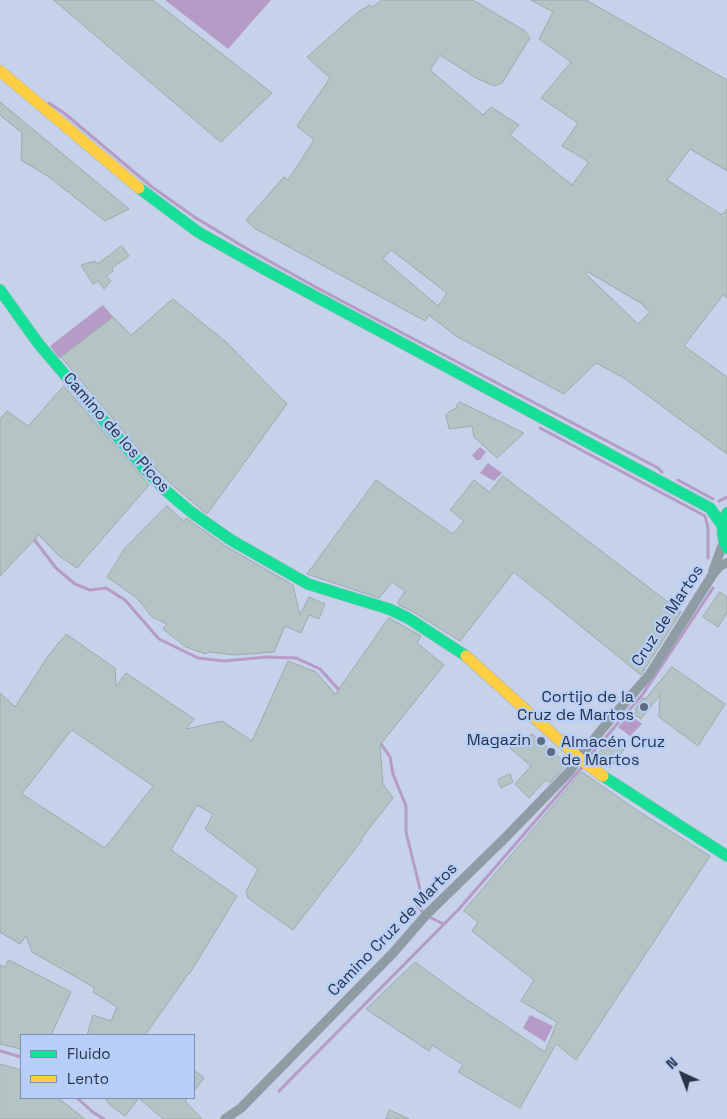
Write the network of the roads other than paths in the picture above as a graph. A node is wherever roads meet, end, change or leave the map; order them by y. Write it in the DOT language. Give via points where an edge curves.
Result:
graph roads {
  1 [pos="0,71"];
  2 [pos="0,290"];
  3 [pos="727,507"];
  4 [pos="710,508"];
  5 [pos="727,513"];
  6 [pos="722,525"];
  7 [pos="725,544"];
  8 [pos="727,563"];
  9 [pos="712,574"];
  10 [pos="583,761"];
  11 [pos="727,856"];
  12 [pos="225,1119"];
  1 -- 4 [label="street" via="152,199 198,232"];
  2 -- 10 [label="street, Camino de los Picos" via="38,343 125,445 165,490 191,512 231,540 308,584 408,618 461,651"];
  3 -- 4 [label="street"];
  4 -- 6 [label="street"];
  5 -- 6 [label="street"];
  6 -- 7 [label="street"];
  7 -- 9 [label="street"];
  8 -- 9 [label="street, Cruz de Martos"];
  9 -- 10 [label="street, Cruz de Martos" via="650,674"];
  10 -- 11 [label="street, Camino de los Picos"];
  10 -- 12 [label="street, Camino Cruz de Martos" via="426,915 241,1108"];
}
